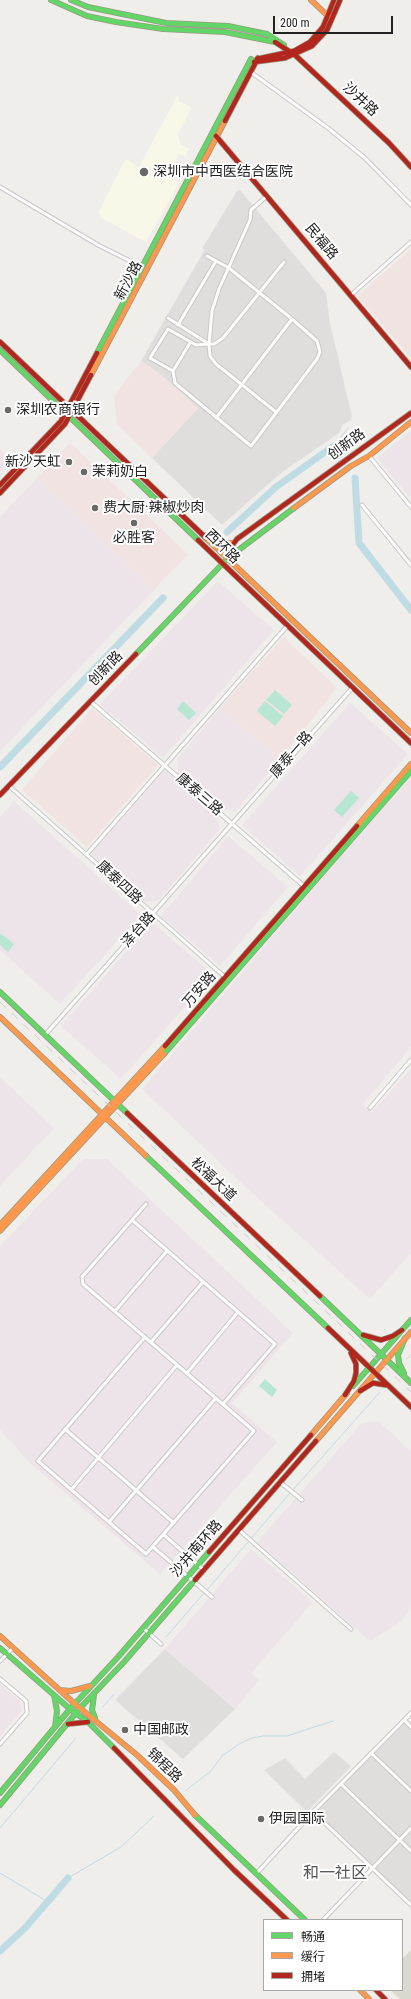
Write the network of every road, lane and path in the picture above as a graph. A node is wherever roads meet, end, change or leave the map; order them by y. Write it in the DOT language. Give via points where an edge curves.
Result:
graph roads {
  1 [pos="51,0"];
  2 [pos="71,0"];
  3 [pos="311,0"];
  4 [pos="334,0"];
  5 [pos="340,0"];
  6 [pos="330,18"];
  7 [pos="294,53"];
  8 [pos="258,58"];
  9 [pos="251,59"];
  10 [pos="255,64"];
  11 [pos="252,72"];
  12 [pos="213,132"];
  13 [pos="217,136"];
  14 [pos="411,163"];
  15 [pos="411,167"];
  16 [pos="0,187"];
  17 [pos="267,195"];
  18 [pos="411,205"];
  19 [pos="411,242"];
  20 [pos="207,256"];
  21 [pos="216,261"];
  22 [pos="284,262"];
  23 [pos="229,268"];
  24 [pos="145,269"];
  25 [pos="259,292"];
  26 [pos="351,295"];
  27 [pos="168,318"];
  28 [pos="292,319"];
  29 [pos="178,325"];
  30 [pos="0,342"];
  31 [pos="190,343"];
  32 [pos="209,344"];
  33 [pos="0,350"];
  34 [pos="411,367"];
  35 [pos="173,371"];
  36 [pos="241,385"];
  37 [pos="68,407"];
  38 [pos="72,411"];
  39 [pos="65,412"];
  40 [pos="276,412"];
  41 [pos="411,413"];
  42 [pos="70,416"];
  43 [pos="216,418"];
  44 [pos="411,422"];
  45 [pos="369,456"];
  46 [pos="0,486"];
  47 [pos="0,493"];
  48 [pos="362,505"];
  49 [pos="411,507"];
  50 [pos="204,536"];
  51 [pos="231,543"];
  52 [pos="228,558"];
  53 [pos="223,563"];
  54 [pos="411,565"];
  55 [pos="288,624"];
  56 [pos="353,687"];
  57 [pos="90,700"];
  58 [pos="411,733"];
  59 [pos="411,743"];
  60 [pos="411,764"];
  61 [pos="165,765"];
  62 [pos="411,771"];
  63 [pos="9,786"];
  64 [pos="0,795"];
  65 [pos="232,824"];
  66 [pos="87,854"];
  67 [pos="306,888"];
  68 [pos="153,915"];
  69 [pos="227,979"];
  70 [pos="0,992"];
  71 [pos="0,1017"];
  72 [pos="45,1035"];
  73 [pos="411,1060"];
  74 [pos="117,1104"];
  75 [pos="370,1108"];
  76 [pos="105,1117"];
  77 [pos="146,1204"];
  78 [pos="132,1220"];
  79 [pos="0,1225"];
  80 [pos="0,1231"];
  81 [pos="167,1251"];
  82 [pos="203,1282"];
  83 [pos="115,1311"];
  84 [pos="238,1312"];
  85 [pos="411,1320"];
  86 [pos="402,1330"];
  87 [pos="411,1332"];
  88 [pos="359,1333"];
  89 [pos="145,1337"];
  90 [pos="405,1338"];
  91 [pos="151,1342"];
  92 [pos="346,1345"];
  93 [pos="381,1354"];
  94 [pos="387,1360"];
  95 [pos="177,1364"];
  96 [pos="369,1367"];
  97 [pos="187,1373"];
  98 [pos="376,1373"];
  99 [pos="410,1382"];
  100 [pos="392,1389"];
  101 [pos="360,1391"];
  102 [pos="345,1395"];
  103 [pos="216,1398"];
  104 [pos="223,1404"];
  105 [pos="411,1407"];
  106 [pos="65,1429"];
  107 [pos="98,1457"];
  108 [pos="280,1482"];
  109 [pos="70,1490"];
  110 [pos="136,1490"];
  111 [pos="302,1500"];
  112 [pos="109,1522"];
  113 [pos="174,1523"];
  114 [pos="239,1530"];
  115 [pos="164,1535"];
  116 [pos="153,1546"];
  117 [pos="198,1564"];
  118 [pos="204,1570"];
  119 [pos="188,1576"];
  120 [pos="194,1582"];
  121 [pos="212,1597"];
  122 [pos="143,1628"];
  123 [pos="351,1629"];
  124 [pos="149,1634"];
  125 [pos="0,1636"];
  126 [pos="161,1644"];
  127 [pos="0,1648"];
  128 [pos="13,1648"];
  129 [pos="6,1654"];
  130 [pos="0,1661"];
  131 [pos="0,1679"];
  132 [pos="92,1686"];
  133 [pos="60,1690"];
  134 [pos="94,1693"];
  135 [pos="54,1695"];
  136 [pos="75,1704"];
  137 [pos="80,1708"];
  138 [pos="70,1709"];
  139 [pos="76,1713"];
  140 [pos="411,1713"];
  141 [pos="96,1720"];
  142 [pos="404,1720"];
  143 [pos="88,1722"];
  144 [pos="68,1724"];
  145 [pos="55,1727"];
  146 [pos="411,1727"];
  147 [pos="1,1742"];
  148 [pos="371,1753"];
  149 [pos="341,1784"];
  150 [pos="411,1791"];
  151 [pos="0,1793"];
  152 [pos="0,1805"];
  153 [pos="313,1812"];
  154 [pos="411,1828"];
  155 [pos="400,1840"];
  156 [pos="411,1851"];
  157 [pos="372,1868"];
  158 [pos="256,1874"];
  159 [pos="411,1905"];
  160 [pos="286,1919"];
  161 [pos="304,1919"];
  162 [pos="324,1919"];
  163 [pos="361,1991"];
  164 [pos="377,1991"];
  165 [pos="370,1999"];
  166 [pos="385,1999"];
  1 -- 7 [label="main road" via="87,16 163,29 225,32 265,39"];
  2 -- 7 [label="main road" via="88,7 166,23 228,26 267,34"];
  3 -- 6 [label="main road"];
  4 -- 6 [label="main road"];
  5 -- 6 [label="main road"];
  6 -- 7 [label="main road" via="318,41"];
  7 -- 8 [label="main road"];
  7 -- 10 [label="main road"];
  7 -- 14 [label="main road, 沙井路" via="392,141"];
  7 -- 15 [label="main road, 沙井路"];
  8 -- 9 [label="main road"];
  8 -- 10 [label="main road, 新沙路"];
  9 -- 10 [label="main road"];
  9 -- 12 [label="main road, 新沙路"];
  10 -- 11 [label="main road, 新沙路"];
  11 -- 13 [label="main road, 新沙路"];
  11 -- 18 [label="street" via="365,158"];
  12 -- 13 [label="main road, 民福路"];
  12 -- 24 [label="main road, 新沙路"];
  13 -- 17 [label="main road, 民福路"];
  13 -- 24 [label="main road, 新沙路"];
  16 -- 24 [label="street" via="98,245"];
  17 -- 23 [label="street" via="251,210 250,220"];
  17 -- 26 [label="main road, 民福路"];
  19 -- 26 [label="street"];
  20 -- 21 [label="street"];
  21 -- 23 [label="street"];
  21 -- 29 [label="street"];
  22 -- 25 [label="street"];
  23 -- 25 [label="street"];
  23 -- 32 [label="street" via="215,301"];
  24 -- 37 [label="main road, 新沙路"];
  24 -- 38 [label="main road, 新沙路"];
  25 -- 28 [label="street"];
  25 -- 32 [label="street" via="220,342"];
  26 -- 34 [label="main road, 民福路"];
  27 -- 29 [label="street"];
  28 -- 36 [label="street"];
  28 -- 40 [label="street" via="317,341 320,352"];
  29 -- 32 [label="street"];
  30 -- 37 [label="main road, 西环路"];
  31 -- 32 [label="street" via="200,346"];
  31 -- 35 [label="street"];
  31 -- 35 [label="street" via="168,329 150,358"];
  32 -- 36 [label="street" via="212,360"];
  33 -- 39 [label="main road, 西环路"];
  35 -- 43 [label="street" via="172,378 175,383"];
  36 -- 40 [label="street"];
  36 -- 43 [label="street"];
  37 -- 38 [label="main road, 西环路"];
  37 -- 39 [label="main road, 新沙路"];
  38 -- 42 [label="main road, 新沙路"];
  38 -- 50 [label="main road, 西环路"];
  39 -- 42 [label="main road, 西环路"];
  39 -- 46 [label="main road, 新沙路" via="56,427"];
  40 -- 43 [label="street" via="251,446"];
  41 -- 52 [label="main road, 创新路" via="237,539"];
  42 -- 47 [label="main road, 新沙路" via="60,430"];
  42 -- 53 [label="main road, 西环路"];
  44 -- 45 [label="main road, 创新路"];
  45 -- 49 [label="street"];
  45 -- 52 [label="main road, 创新路" via="351,466"];
  48 -- 54 [label="street"];
  50 -- 51 [label="main road"];
  50 -- 52 [label="main road, 西环路"];
  52 -- 53 [label="main road, 创新路"];
  52 -- 58 [label="main road, 西环路"];
  53 -- 55 [label="main road, 西环路"];
  53 -- 57 [label="main road, 创新路"];
  55 -- 56 [label="main road, 西环路"];
  55 -- 61 [label="street"];
  56 -- 59 [label="main road, 西环路"];
  56 -- 65 [label="street, 康泰一路"];
  57 -- 61 [label="street, 康泰三路"];
  57 -- 63 [label="main road, 创新路"];
  60 -- 67 [label="main road, 万安路"];
  61 -- 65 [label="street, 康泰三路"];
  61 -- 66 [label="street"];
  62 -- 67 [label="main road, 万安路"];
  63 -- 64 [label="main road, 创新路"];
  63 -- 66 [label="street, 康泰四路"];
  65 -- 67 [label="street, 康泰三路"];
  65 -- 68 [label="street, 泽台路"];
  66 -- 68 [label="street, 康泰四路"];
  67 -- 69 [label="main road, 万安路"];
  68 -- 69 [label="street, 康泰四路"];
  68 -- 72 [label="street, 泽台路"];
  69 -- 74 [label="main road, 万安路"];
  70 -- 72 [label="main road, 松福大道"];
  71 -- 76 [label="main road, 松福大道"];
  72 -- 74 [label="main road, 松福大道"];
  73 -- 75 [label="street"];
  74 -- 76 [label="main road, 万安路"];
  74 -- 88 [label="main road, 松福大道"];
  76 -- 79 [label="main road, 万安路"];
  76 -- 80 [label="main road, 万安路"];
  76 -- 92 [label="main road, 松福大道"];
  77 -- 78 [label="street"];
  78 -- 81 [label="street"];
  78 -- 83 [label="street" via="82,1277 83,1284"];
  81 -- 82 [label="street"];
  81 -- 83 [label="street"];
  82 -- 84 [label="street"];
  82 -- 91 [label="street"];
  83 -- 89 [label="street"];
  84 -- 97 [label="street"];
  84 -- 104 [label="street" via="275,1344"];
  85 -- 86 [label="main road, 沙井南环路"];
  86 -- 88 [label="main road" via="381,1340"];
  86 -- 93 [label="main road, 沙井南环路"];
  87 -- 90 [label="main road, 沙井南环路"];
  88 -- 93 [label="main road, 松福大道"];
  89 -- 91 [label="street"];
  89 -- 106 [label="street"];
  90 -- 94 [label="main road, 沙井南环路"];
  90 -- 99 [label="main road" via="398,1351 398,1358"];
  91 -- 95 [label="street"];
  92 -- 96 [label="main road, 松福大道"];
  92 -- 102 [label="main road" via="355,1360 356,1368 354,1381"];
  93 -- 94 [label="main road, 松福大道"];
  93 -- 96 [label="main road, 沙井南环路"];
  94 -- 98 [label="main road, 沙井南环路"];
  94 -- 99 [label="main road, 松福大道"];
  95 -- 97 [label="street"];
  95 -- 107 [label="street"];
  96 -- 98 [label="main road, 松福大道"];
  96 -- 102 [label="main road, 沙井南环路"];
  97 -- 103 [label="street"];
  98 -- 100 [label="main road, 松福大道"];
  98 -- 101 [label="main road, 沙井南环路"];
  100 -- 101 [label="main road" via="385,1384 373,1383"];
  100 -- 105 [label="main road, 松福大道"];
  101 -- 108 [label="main road, 沙井南环路"];
  102 -- 117 [label="main road, 沙井南环路"];
  103 -- 104 [label="street"];
  103 -- 110 [label="street"];
  104 -- 113 [label="street" via="254,1431"];
  106 -- 107 [label="street"];
  106 -- 109 [label="street" via="38,1462"];
  107 -- 109 [label="street"];
  107 -- 110 [label="street"];
  108 -- 111 [label="street"];
  108 -- 114 [label="main road, 沙井南环路"];
  109 -- 112 [label="street"];
  110 -- 112 [label="street"];
  110 -- 113 [label="street"];
  112 -- 116 [label="street" via="146,1554"];
  113 -- 115 [label="street"];
  114 -- 118 [label="main road, 沙井南环路"];
  114 -- 123 [label="street"];
  115 -- 116 [label="street"];
  115 -- 117 [label="street"];
  116 -- 119 [label="street"];
  117 -- 118 [label="street"];
  117 -- 119 [label="main road, 沙井南环路"];
  118 -- 120 [label="main road, 沙井南环路"];
  119 -- 120 [label="street"];
  119 -- 122 [label="main road, 沙井南环路"];
  120 -- 121 [label="street"];
  120 -- 124 [label="main road, 沙井南环路"];
  122 -- 124 [label="street"];
  122 -- 132 [label="main road, 沙井南环路"];
  124 -- 126 [label="street"];
  124 -- 134 [label="main road, 沙井南环路"];
  125 -- 128 [label="main road, 锦程路"];
  127 -- 129 [label="main road, 锦程路"];
  128 -- 129 [label="street"];
  128 -- 133 [label="main road, 锦程路"];
  129 -- 130 [label="street"];
  129 -- 135 [label="main road, 锦程路"];
  131 -- 147 [label="street" via="26,1701 27,1713"];
  132 -- 133 [label="main road"];
  132 -- 136 [label="main road, 沙井南环路"];
  133 -- 136 [label="main road, 锦程路"];
  134 -- 137 [label="main road, 沙井南环路"];
  134 -- 141 [label="main road" via="92,1710"];
  135 -- 138 [label="main road, 锦程路"];
  135 -- 145 [label="main road" via="57,1711"];
  136 -- 137 [label="main road, 锦程路"];
  136 -- 138 [label="main road, 沙井南环路"];
  137 -- 139 [label="main road, 沙井南环路"];
  137 -- 141 [label="main road, 锦程路"];
  138 -- 139 [label="main road, 锦程路"];
  138 -- 145 [label="main road, 沙井南环路"];
  139 -- 143 [label="main road, 锦程路"];
  139 -- 144 [label="main road, 沙井南环路"];
  140 -- 142 [label="street"];
  141 -- 158 [label="main road, 锦程路" via="174,1790 187,1808"];
  142 -- 146 [label="street"];
  142 -- 148 [label="street"];
  143 -- 144 [label="main road"];
  143 -- 160 [label="main road, 锦程路"];
  144 -- 152 [label="main road, 沙井南环路"];
  145 -- 151 [label="main road, 沙井南环路"];
  148 -- 149 [label="street"];
  148 -- 150 [label="street"];
  149 -- 153 [label="street"];
  149 -- 155 [label="street"];
  153 -- 157 [label="street"];
  153 -- 158 [label="street"];
  154 -- 155 [label="street"];
  155 -- 156 [label="street"];
  155 -- 157 [label="street"];
  157 -- 159 [label="street"];
  157 -- 162 [label="street"];
  158 -- 161 [label="main road, 锦程路"];
  163 -- 165 [label="main road"];
  164 -- 166 [label="main road"];
}
